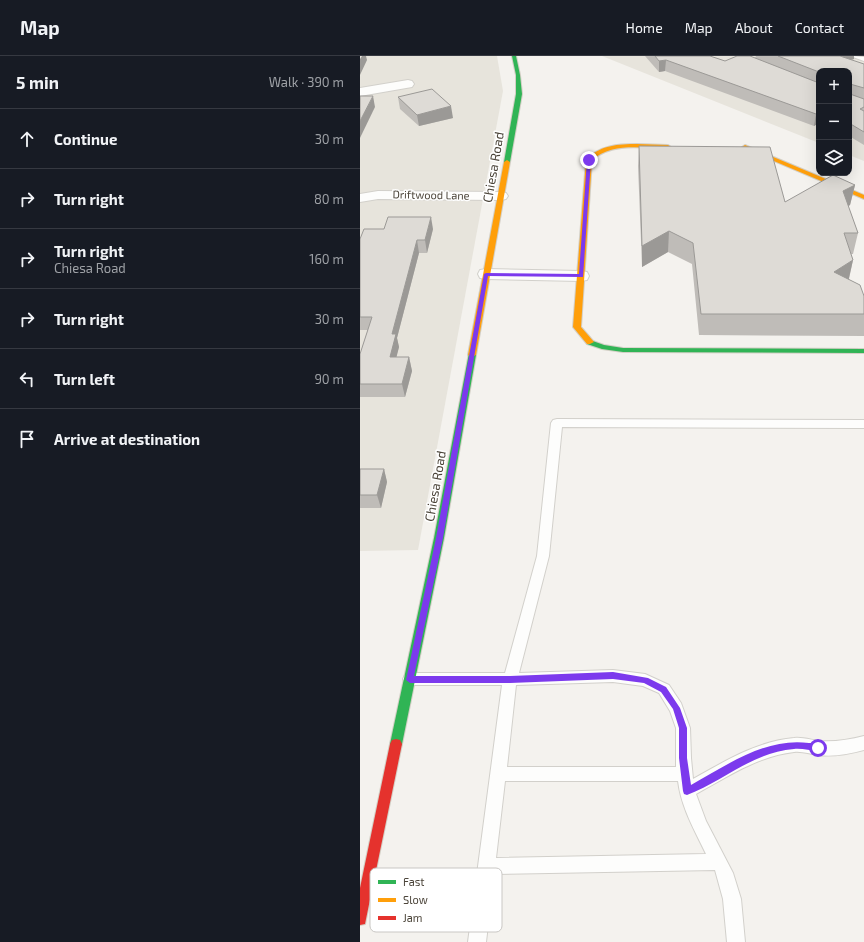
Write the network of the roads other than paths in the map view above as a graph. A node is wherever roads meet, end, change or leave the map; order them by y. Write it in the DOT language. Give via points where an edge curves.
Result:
graph roads {
  1 [pos="514,56"];
  2 [pos="855,56"];
  3 [pos="864,59"];
  4 [pos="408,84"];
  5 [pos="360,92"];
  6 [pos="674,147"];
  7 [pos="737,147"];
  8 [pos="864,197"];
  9 [pos="360,198"];
  10 [pos="500,202"];
  11 [pos="360,205"];
  12 [pos="486,274"];
  13 [pos="581,276"];
  14 [pos="864,351"];
  15 [pos="864,424"];
  16 [pos="410,680"];
  17 [pos="510,680"];
  18 [pos="864,743"];
  19 [pos="498,774"];
  20 [pos="685,774"];
  21 [pos="687,791"];
  22 [pos="719,862"];
  23 [pos="486,866"];
  24 [pos="371,868"];
  25 [pos="370,871"];
  26 [pos="360,919"];
  27 [pos="478,932"];
  28 [pos="477,942"];
  29 [pos="736,942"];
  1 -- 10 [label="main road, Chiesa Road" via="519,94"];
  2 -- 3 [label="lane"];
  4 -- 5 [label="street"];
  6 -- 13 [label="main road" via="612,148 594,154 589,160"];
  7 -- 8 [label="main road" via="750,148"];
  9 -- 10 [label="street, Driftwood Lane" via="378,195"];
  10 -- 11 [label="street, Driftwood Lane" via="374,208"];
  10 -- 12 [label="main road, Chiesa Road"];
  12 -- 13 [label="street"];
  12 -- 16 [label="main road, Chiesa Road" via="439,538"];
  13 -- 14 [label="main road" via="577,327 582,336 601,348"];
  15 -- 17 [label="lane" via="557,423 543,556"];
  16 -- 17 [label="lane"];
  16 -- 24 [label="main road, Chiesa Road"];
  17 -- 19 [label="lane"];
  17 -- 20 [label="lane" via="613,676 645,680 664,689 676,708 683,728"];
  18 -- 21 [label="lane" via="853,747 795,745 773,749 746,759"];
  19 -- 20 [label="lane"];
  19 -- 23 [label="lane"];
  20 -- 21 [label="lane"];
  21 -- 22 [label="lane" via="700,825"];
  22 -- 23 [label="lane"];
  22 -- 29 [label="lane" via="725,873 732,899"];
  25 -- 26 [label="main road, Chiesa Road"];
  27 -- 28 [label="lane"];
}
